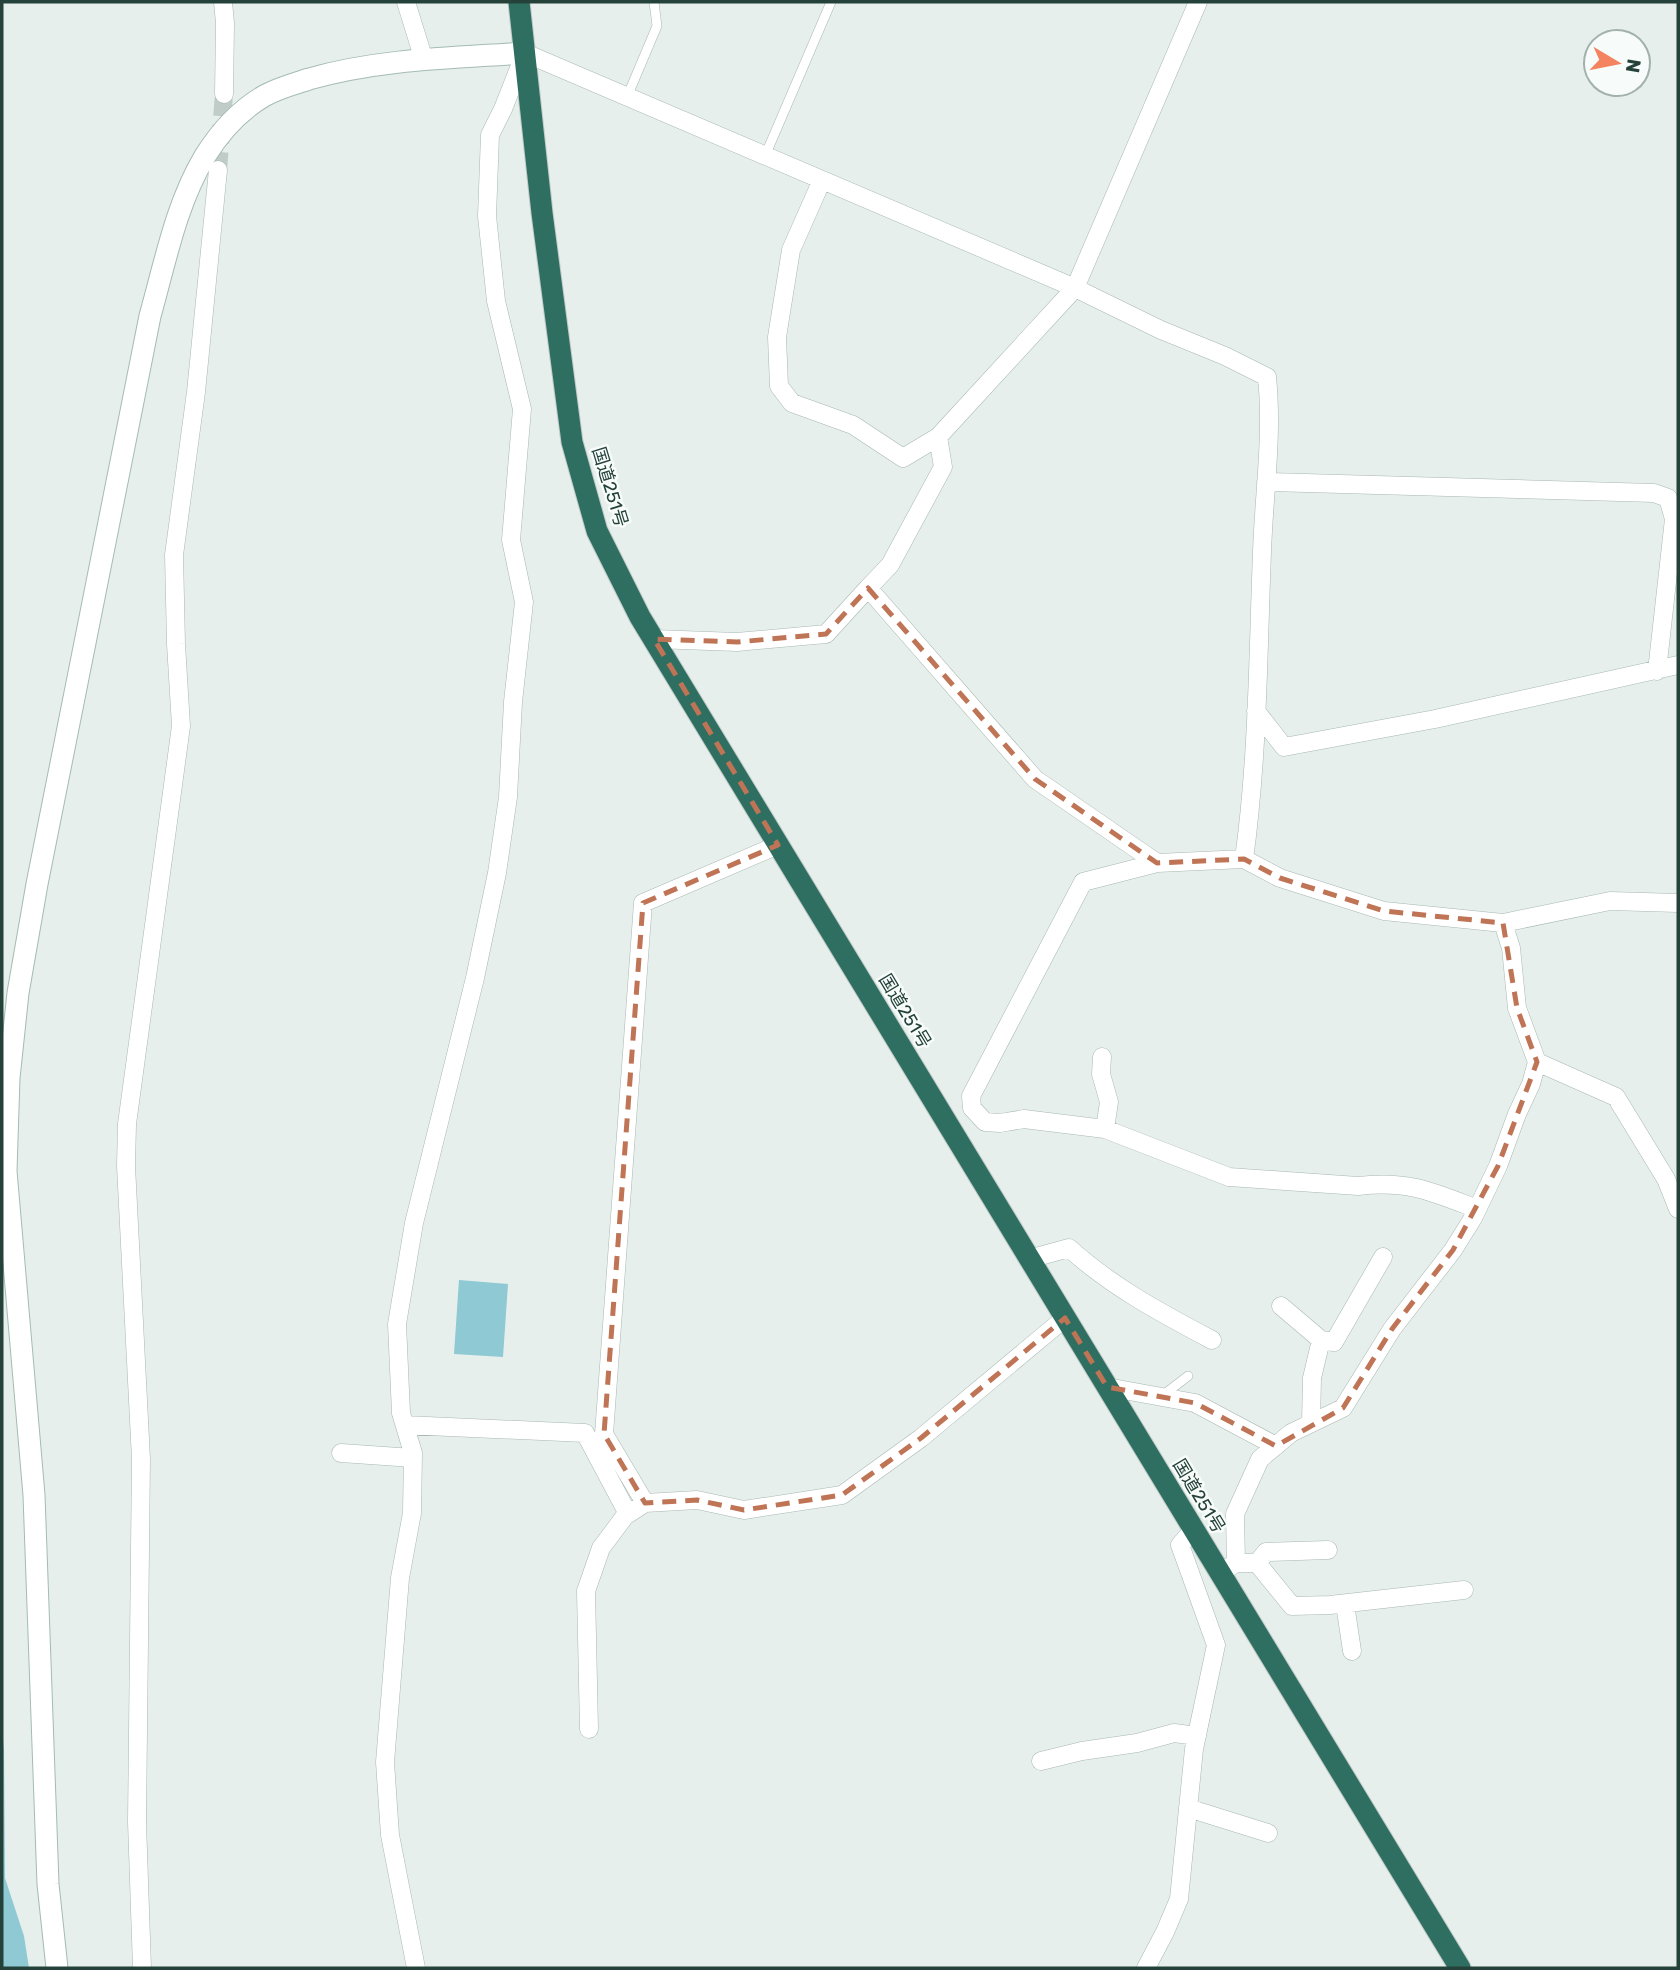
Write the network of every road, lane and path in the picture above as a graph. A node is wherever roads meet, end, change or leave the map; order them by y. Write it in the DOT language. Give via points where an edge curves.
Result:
graph roads {
  1 [pos="223,2"];
  2 [pos="406,2"];
  3 [pos="519,2"];
  4 [pos="654,2"];
  5 [pos="831,2"];
  6 [pos="1198,2"];
  7 [pos="525,53"];
  8 [pos="424,60"];
  9 [pos="224,94"];
  10 [pos="628,97"];
  11 [pos="765,156"];
  12 [pos="218,170"];
  13 [pos="822,180"];
  14 [pos="1075,288"];
  15 [pos="938,437"];
  16 [pos="1266,482"];
  17 [pos="868,588"];
  18 [pos="654,639"];
  19 [pos="1678,665"];
  20 [pos="1657,671"];
  21 [pos="1256,711"];
  22 [pos="778,845"];
  23 [pos="1244,859"];
  24 [pos="1157,863"];
  25 [pos="1678,903"];
  26 [pos="1503,923"];
  27 [pos="1102,1057"];
  28 [pos="1537,1062"];
  29 [pos="1105,1129"];
  30 [pos="1477,1209"];
  31 [pos="1678,1209"];
  32 [pos="1383,1257"];
  33 [pos="1029,1259"];
  34 [pos="1281,1306"];
  35 [pos="1065,1318"];
  36 [pos="1212,1340"];
  37 [pos="1321,1340"];
  38 [pos="1188,1376"];
  39 [pos="1107,1387"];
  40 [pos="1162,1396"];
  41 [pos="1311,1423"];
  42 [pos="405,1425"];
  43 [pos="1276,1446"];
  44 [pos="341,1453"];
  45 [pos="413,1458"];
  46 [pos="645,1503"];
  47 [pos="628,1514"];
  48 [pos="1193,1530"];
  49 [pos="1328,1550"];
  50 [pos="1257,1563"];
  51 [pos="1228,1568"];
  52 [pos="1464,1590"];
  53 [pos="1345,1604"];
  54 [pos="1352,1651"];
  55 [pos="589,1729"];
  56 [pos="1197,1736"];
  57 [pos="1041,1762"];
  58 [pos="1188,1808"];
  59 [pos="1268,1833"];
  60 [pos="57,1968"];
  61 [pos="142,1968"];
  62 [pos="416,1968"];
  63 [pos="1146,1968"];
  64 [pos="1460,1968"];
  1 -- 9 [label="street"];
  2 -- 8 [label="street"];
  3 -- 7 [label="highway, 国道251号"];
  4 -- 10 [label="lane" via="657,26"];
  5 -- 11 [label="lane"];
  6 -- 14 [label="street"];
  7 -- 8 [label="street"];
  7 -- 10 [label="street"];
  7 -- 18 [label="highway, 国道251号" via="572,442 597,531"];
  7 -- 42 [label="street" via="489,135 487,216 496,301 522,409 511,540 524,602 508,797 475,978 414,1223 397,1324"];
  8 -- 60 [label="street" via="334,72 264,96 227,125 189,189 150,316 37,884 11,1054 6,1171 34,1494 48,1884"];
  10 -- 11 [label="street"];
  11 -- 13 [label="street"];
  12 -- 61 [label="street" via="174,555 181,726 127,1124 141,1460 137,1822"];
  13 -- 14 [label="street"];
  13 -- 15 [label="street" via="791,250 777,337 779,386 792,403 852,425 903,458"];
  14 -- 15 [label="street"];
  14 -- 16 [label="street" via="1267,377 1271,415"];
  15 -- 17 [label="street" via="943,467 890,565"];
  16 -- 20 [label="street" via="1654,493 1668,498 1674,519"];
  16 -- 21 [label="street"];
  17 -- 18 [label="street" via="826,634 737,642"];
  17 -- 24 [label="street" via="1035,779"];
  18 -- 22 [label="highway, 国道251号"];
  19 -- 20 [label="street"];
  20 -- 21 [label="street" via="1284,747"];
  21 -- 23 [label="street"];
  22 -- 33 [label="highway, 国道251号"];
  22 -- 46 [label="street" via="643,903 604,1434"];
  23 -- 24 [label="street"];
  23 -- 26 [label="street" via="1280,878 1384,911"];
  24 -- 29 [label="street" via="1083,882 971,1096 972,1108 985,1122 1024,1119"];
  25 -- 26 [label="street" via="1610,901"];
  26 -- 28 [label="street" via="1511,948 1517,1008"];
  27 -- 29 [label="street" via="1101,1074 1109,1102"];
  28 -- 30 [label="street"];
  28 -- 31 [label="street" via="1616,1097 1666,1179"];
  29 -- 30 [label="street" via="1229,1177 1416,1186"];
  30 -- 41 [label="street" via="1343,1408"];
  32 -- 37 [label="street" via="1334,1342"];
  33 -- 35 [label="highway, 国道251号"];
  33 -- 36 [label="street" via="1069,1248 1096,1273"];
  34 -- 37 [label="street"];
  35 -- 39 [label="highway, 国道251号"];
  35 -- 46 [label="street" via="921,1438 842,1495 744,1510 698,1500"];
  37 -- 41 [label="street" via="1312,1378"];
  38 -- 40 [label="lane"];
  39 -- 40 [label="street"];
  39 -- 48 [label="highway, 国道251号"];
  40 -- 43 [label="street" via="1195,1404"];
  41 -- 43 [label="street"];
  42 -- 45 [label="street"];
  42 -- 47 [label="street" via="585,1433"];
  43 -- 51 [label="street" via="1260,1459 1235,1514"];
  44 -- 45 [label="street"];
  45 -- 62 [label="street" via="412,1513 400,1578 384,1762 390,1835"];
  46 -- 47 [label="street"];
  47 -- 55 [label="street" via="601,1548 586,1591"];
  48 -- 51 [label="highway, 国道251号"];
  48 -- 56 [label="street" via="1180,1545 1216,1646"];
  49 -- 50 [label="street" via="1266,1552"];
  50 -- 51 [label="street"];
  50 -- 53 [label="street" via="1292,1606"];
  51 -- 64 [label="highway, 国道251号"];
  52 -- 53 [label="street"];
  53 -- 54 [label="street"];
  56 -- 57 [label="street" via="1174,1733"];
  56 -- 58 [label="street"];
  58 -- 59 [label="street"];
  58 -- 63 [label="street" via="1179,1899"];
}
